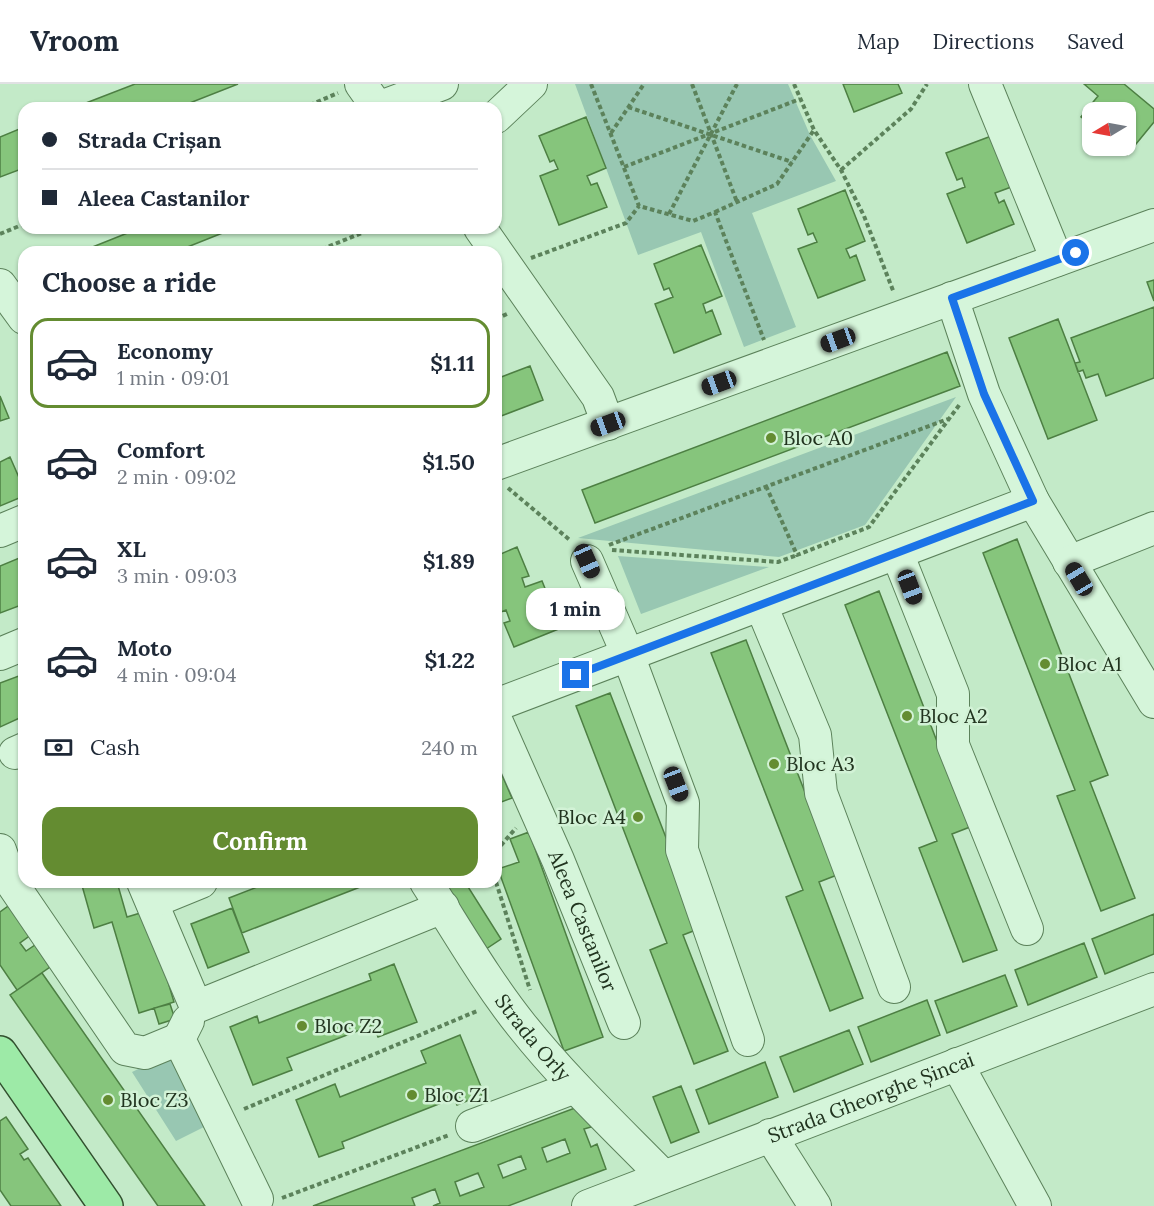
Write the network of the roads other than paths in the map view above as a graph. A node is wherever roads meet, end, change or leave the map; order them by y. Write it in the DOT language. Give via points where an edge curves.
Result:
graph roads {
  1 [pos="531,84"];
  2 [pos="985,84"];
  3 [pos="438,85"];
  4 [pos="352,88"];
  5 [pos="370,102"];
  6 [pos="394,102"];
  7 [pos="502,111"];
  8 [pos="1154,225"];
  9 [pos="502,260"];
  10 [pos="1057,260"];
  11 [pos="0,285"];
  12 [pos="952,298"];
  13 [pos="18,310"];
  14 [pos="608,424"];
  15 [pos="502,474"];
  16 [pos="1033,501"];
  17 [pos="18,524"];
  18 [pos="1154,528"];
  19 [pos="0,531"];
  20 [pos="591,553"];
  21 [pos="897,553"];
  22 [pos="1069,562"];
  23 [pos="761,604"];
  24 [pos="18,646"];
  25 [pos="0,654"];
  26 [pos="628,655"];
  27 [pos="1154,702"];
  28 [pos="502,703"];
  29 [pos="502,734"];
  30 [pos="0,850"];
  31 [pos="6,885"];
  32 [pos="169,888"];
  33 [pos="148,892"];
  34 [pos="434,895"];
  35 [pos="1027,929"];
  36 [pos="894,987"];
  37 [pos="1154,989"];
  38 [pos="196,1007"];
  39 [pos="624,1023"];
  40 [pos="179,1039"];
  41 [pos="748,1040"];
  42 [pos="957,1064"];
  43 [pos="5,1070"];
  44 [pos="575,1087"];
  45 [pos="472,1126"];
  46 [pos="770,1136"];
  47 [pos="663,1176"];
  48 [pos="257,1199"];
  49 [pos="106,1206"];
  50 [pos="588,1206"];
  51 [pos="815,1206"];
  52 [pos="1035,1206"];
  1 -- 7 [label="street"];
  2 -- 10 [label="street"];
  3 -- 6 [label="street"];
  4 -- 5 [label="street"];
  8 -- 10 [label="street"];
  9 -- 14 [label="street" via="598,397"];
  10 -- 12 [label="street"];
  11 -- 13 [label="street"];
  12 -- 14 [label="street"];
  12 -- 16 [label="street" via="984,394"];
  14 -- 15 [label="street"];
  16 -- 21 [label="street"];
  16 -- 22 [label="street"];
  17 -- 19 [label="street"];
  18 -- 22 [label="street"];
  20 -- 26 [label="street"];
  21 -- 23 [label="street"];
  21 -- 35 [label="street" via="952,694 953,745"];
  22 -- 27 [label="street"];
  23 -- 26 [label="street"];
  23 -- 36 [label="street" via="815,735 821,793"];
  24 -- 25 [label="street"];
  26 -- 28 [label="street"];
  26 -- 41 [label="street" via="683,803 682,850"];
  29 -- 39 [label="street, Aleea Castanilor"];
  30 -- 31 [label="street"];
  31 -- 40 [label="street" via="125,1049 145,1053"];
  32 -- 33 [label="street"];
  33 -- 38 [label="street"];
  34 -- 38 [label="street"];
  34 -- 44 [label="street, Strada Orly" via="502,1000"];
  37 -- 42 [label="street, Strada Gheorghe Șincai"];
  38 -- 40 [label="street"];
  40 -- 48 [label="street"];
  42 -- 46 [label="street, Strada Gheorghe Șincai"];
  42 -- 52 [label="street"];
  43 -- 49 [label="main road"];
  44 -- 45 [label="street"];
  44 -- 47 [label="street, Strada Orly"];
  46 -- 47 [label="street, Strada Gheorghe Șincai"];
  46 -- 51 [label="street"];
  47 -- 50 [label="street, Strada Gheorghe Șincai"];
}
